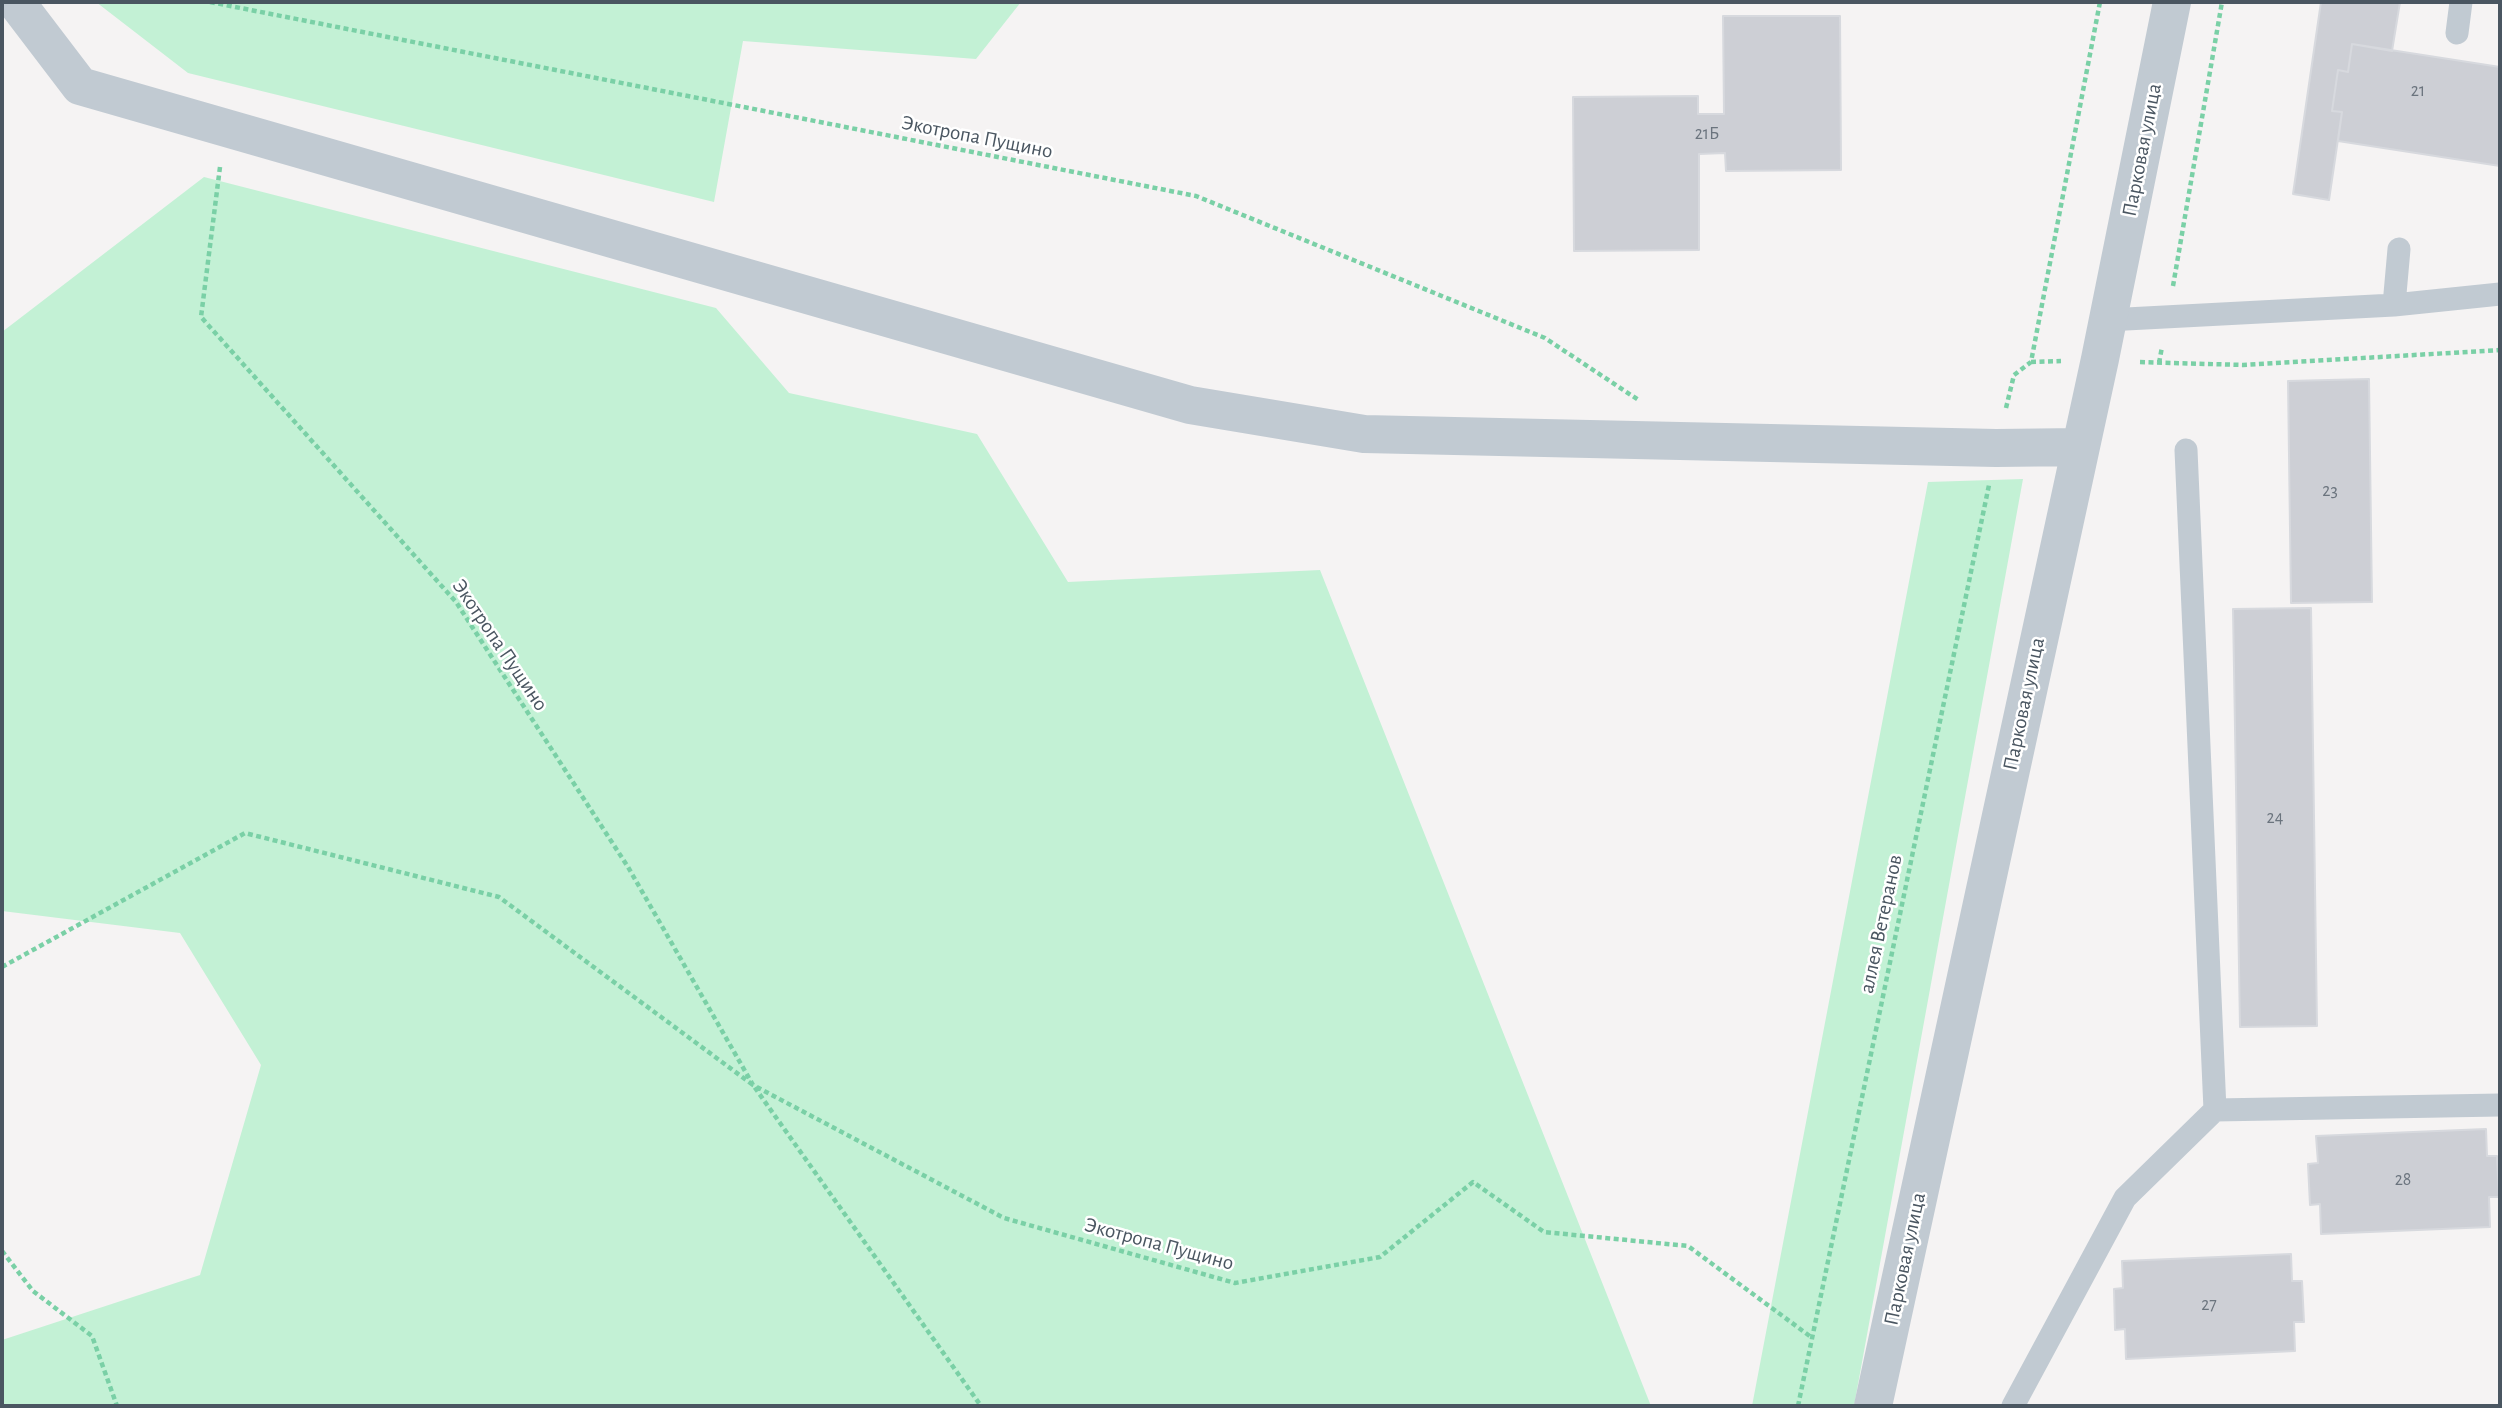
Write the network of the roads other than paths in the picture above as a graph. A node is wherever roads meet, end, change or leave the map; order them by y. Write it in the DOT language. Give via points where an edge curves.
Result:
graph roads {
  1 [pos="16,2"];
  2 [pos="2172,2"];
  3 [pos="2461,2"];
  4 [pos="2457,33"];
  5 [pos="2399,250"];
  6 [pos="2500,294"];
  7 [pos="2394,305"];
  8 [pos="2107,320"];
  9 [pos="2080,447"];
  10 [pos="2186,450"];
  11 [pos="2500,1105"];
  12 [pos="2215,1110"];
  13 [pos="1873,1406"];
  14 [pos="2013,1406"];
  1 -- 9 [label="street" via="80,86 1190,405 1364,434"];
  2 -- 8 [label="street, Парковая улица"];
  3 -- 4 [label="lane"];
  5 -- 7 [label="lane"];
  6 -- 7 [label="lane"];
  7 -- 8 [label="lane"];
  8 -- 9 [label="street, Парковая улица"];
  9 -- 13 [label="street, Парковая улица"];
  10 -- 12 [label="lane"];
  11 -- 12 [label="lane"];
  12 -- 14 [label="lane" via="2124,1198"];
}
